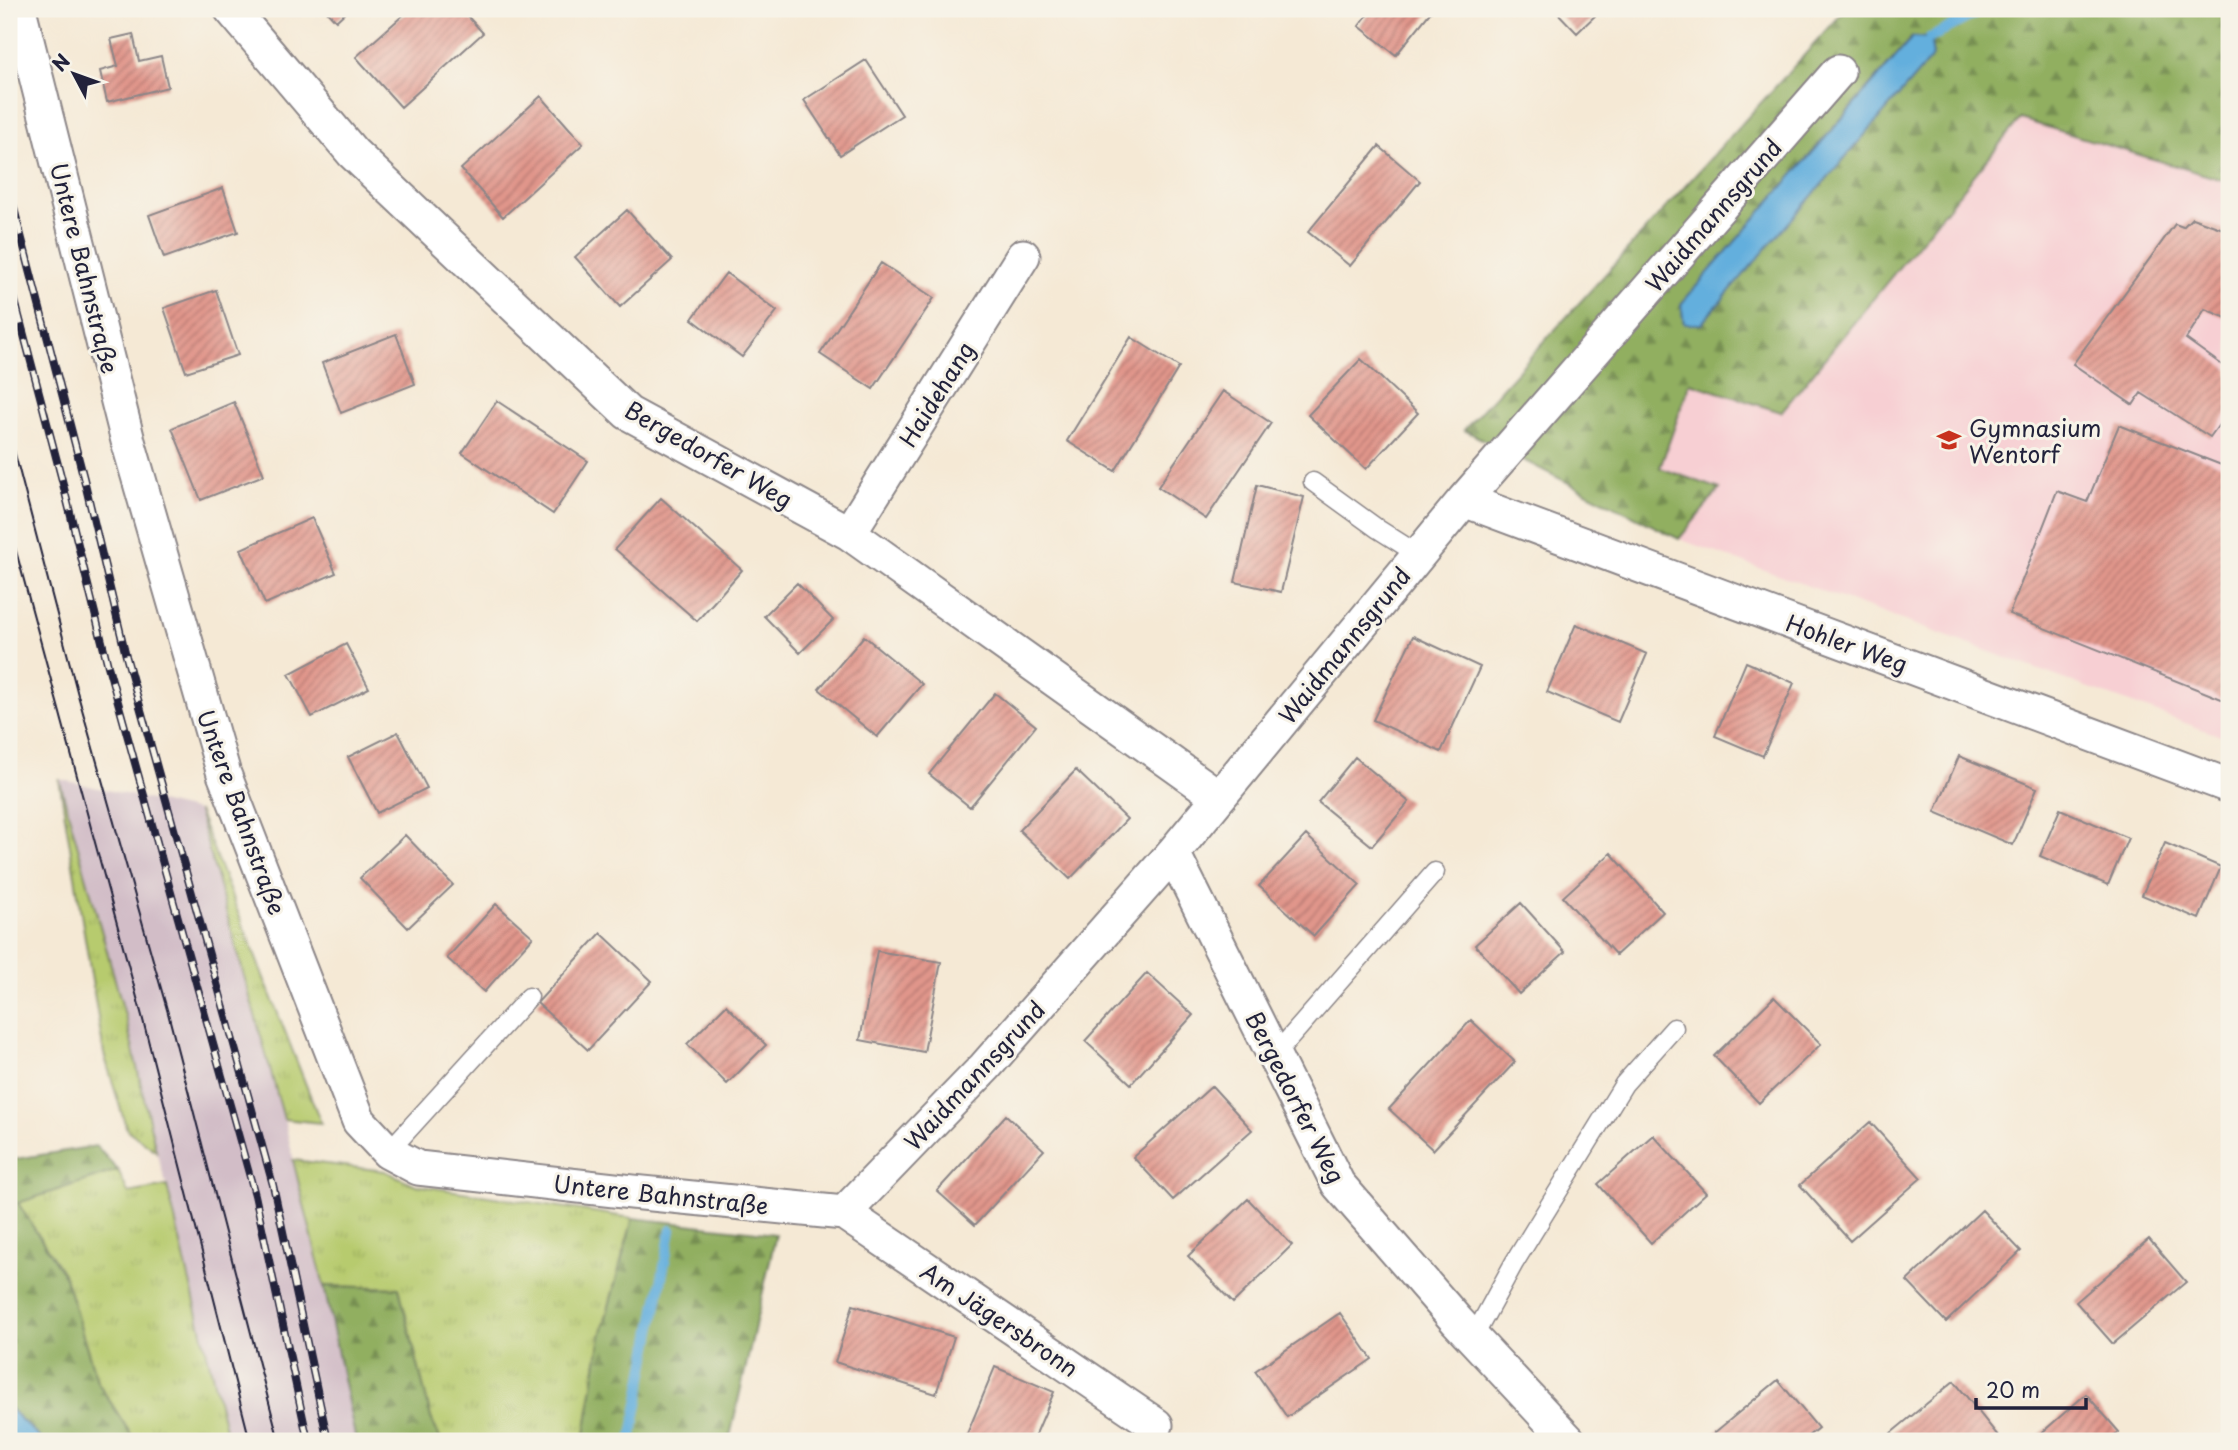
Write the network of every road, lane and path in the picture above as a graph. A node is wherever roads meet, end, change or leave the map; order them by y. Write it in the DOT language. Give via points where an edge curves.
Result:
graph roads {
  1 [pos="19,9"];
  2 [pos="231,9"];
  3 [pos="1838,72"];
  4 [pos="1023,256"];
  5 [pos="1313,482"];
  6 [pos="1464,500"];
  7 [pos="849,533"];
  8 [pos="1419,555"];
  9 [pos="2229,786"];
  10 [pos="1219,797"];
  11 [pos="1173,853"];
  12 [pos="1435,872"];
  13 [pos="529,997"];
  14 [pos="1674,1028"];
  15 [pos="1274,1056"];
  16 [pos="388,1152"];
  17 [pos="844,1213"];
  18 [pos="1473,1338"];
  19 [pos="1156,1425"];
  20 [pos="1569,1441"];
  1 -- 16 [label="street, Untere Bahnstraße" via="128,441 224,774 359,1121"];
  2 -- 7 [label="street, Bergedorfer Weg" via="353,153 628,413"];
  3 -- 6 [label="street, Waidmannsgrund"];
  4 -- 7 [label="street, Haidehang"];
  5 -- 8 [label="lane"];
  6 -- 8 [label="street, Waidmannsgrund"];
  6 -- 9 [label="street, Hohler Weg"];
  7 -- 10 [label="street, Bergedorfer Weg"];
  8 -- 10 [label="street, Waidmannsgrund"];
  10 -- 11 [label="street, Waidmannsgrund"];
  11 -- 15 [label="street, Bergedorfer Weg"];
  11 -- 17 [label="street, Waidmannsgrund" via="985,1067"];
  12 -- 15 [label="lane"];
  13 -- 16 [label="lane"];
  14 -- 18 [label="lane" via="1624,1084"];
  15 -- 18 [label="street, Bergedorfer Weg" via="1338,1184"];
  16 -- 17 [label="street, Untere Bahnstraße" via="418,1168"];
  17 -- 19 [label="street, Am Jägersbronn"];
  18 -- 20 [label="street, Bergedorfer Weg"];
}
